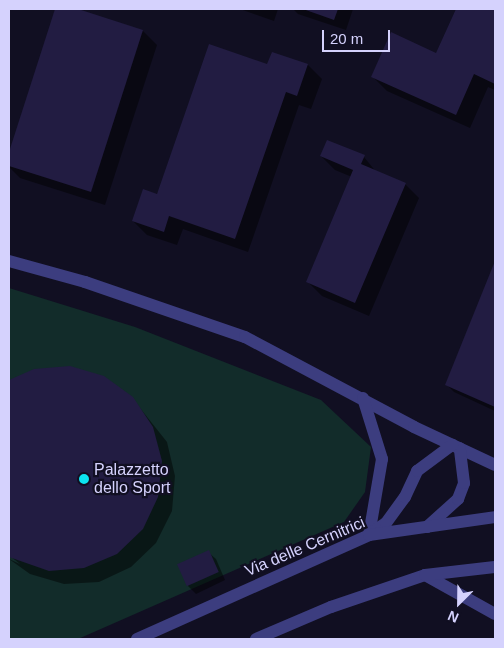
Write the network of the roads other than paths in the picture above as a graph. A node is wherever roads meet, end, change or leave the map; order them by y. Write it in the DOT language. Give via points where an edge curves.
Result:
graph roads {
  1 [pos="9,261"];
  2 [pos="363,398"];
  3 [pos="456,446"];
  4 [pos="495,465"];
  5 [pos="495,517"];
  6 [pos="427,526"];
  7 [pos="369,534"];
  8 [pos="495,567"];
  9 [pos="425,575"];
  10 [pos="495,614"];
  11 [pos="137,639"];
  12 [pos="256,639"];
  1 -- 2 [label="street" via="85,282 245,337"];
  2 -- 3 [label="street"];
  2 -- 7 [label="street" via="382,459"];
  3 -- 4 [label="street"];
  3 -- 6 [label="street" via="464,483 458,499"];
  3 -- 7 [label="street" via="418,471 405,497 386,523"];
  5 -- 6 [label="street, Via delle Cernitrici"];
  6 -- 7 [label="street, Via delle Cernitrici"];
  7 -- 11 [label="street, Via delle Cernitrici"];
  8 -- 9 [label="street"];
  9 -- 10 [label="street"];
  9 -- 12 [label="street" via="331,607"];
}
